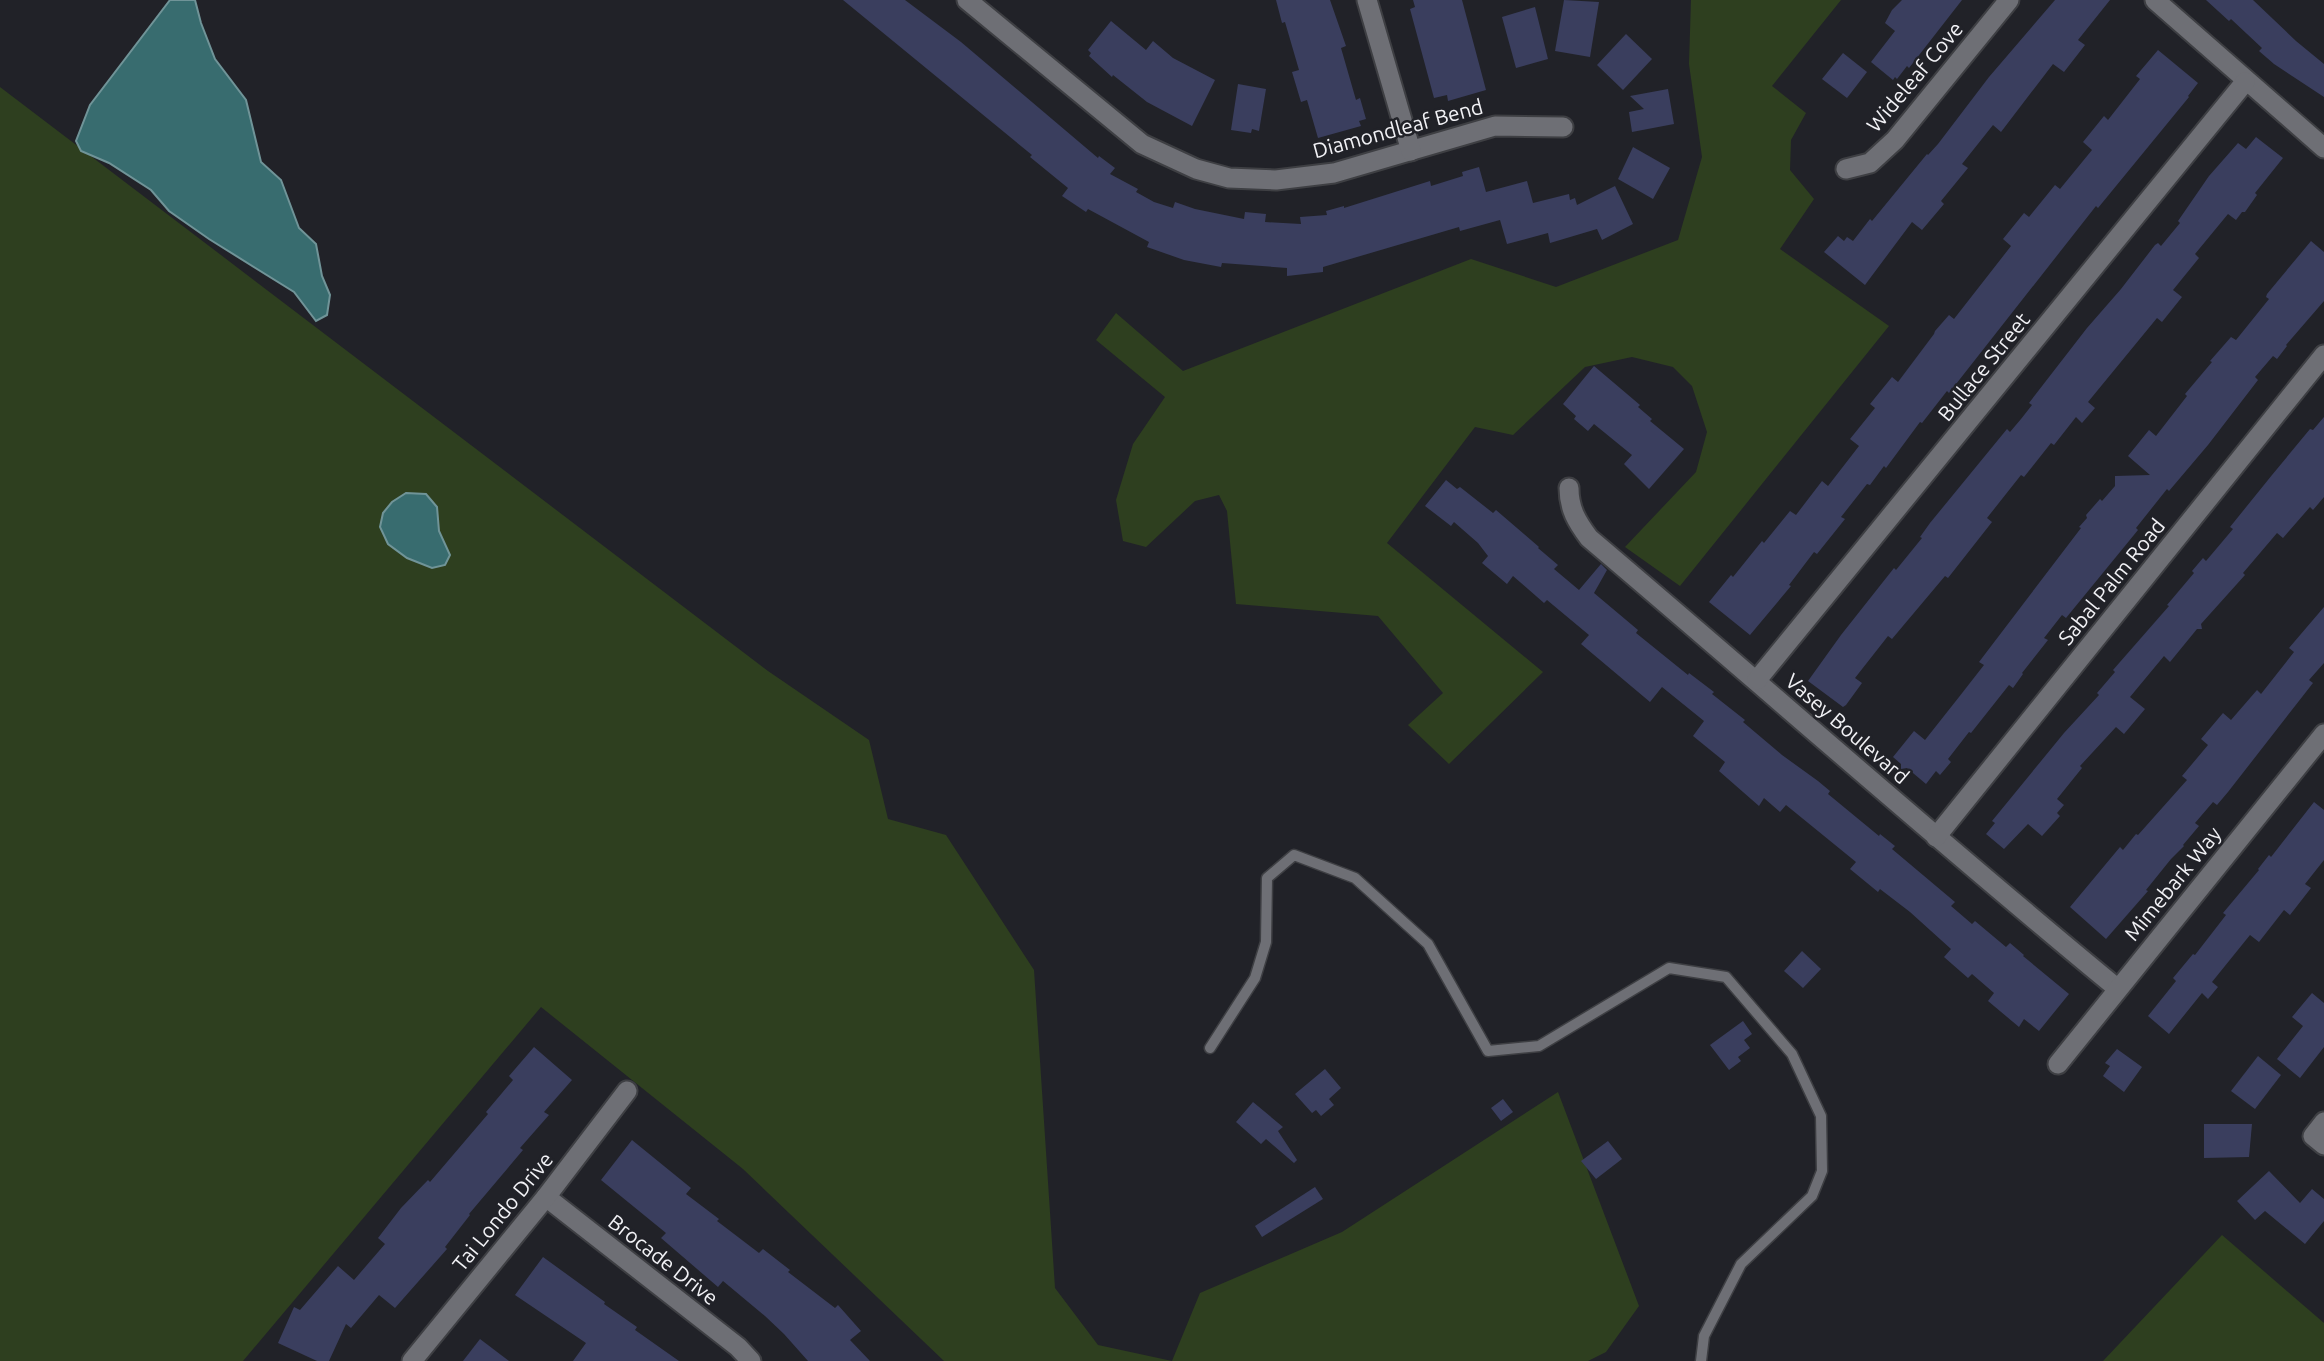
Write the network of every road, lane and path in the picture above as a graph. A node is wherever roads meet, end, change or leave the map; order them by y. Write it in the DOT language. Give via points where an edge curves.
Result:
graph roads {
  1 [pos="1367,0"];
  2 [pos="2009,0"];
  3 [pos="2155,0"];
  4 [pos="977,3"];
  5 [pos="2245,82"];
  6 [pos="1563,127"];
  7 [pos="2324,148"];
  8 [pos="1411,150"];
  9 [pos="1846,169"];
  10 [pos="2324,355"];
  11 [pos="1569,488"];
  12 [pos="1757,680"];
  13 [pos="2324,734"];
  14 [pos="1936,837"];
  15 [pos="2118,989"];
  16 [pos="1210,1048"];
  17 [pos="2058,1064"];
  18 [pos="628,1091"];
  19 [pos="546,1196"];
  20 [pos="412,1361"];
  21 [pos="751,1361"];
  22 [pos="1701,1361"];
  1 -- 8 [label="street"];
  2 -- 9 [label="street, Wideleaf Cove" via="1895,140 1870,163"];
  3 -- 5 [label="street"];
  4 -- 8 [label="street, Diamondleaf Bend" via="1142,144 1196,169 1276,180 1334,173"];
  5 -- 7 [label="street"];
  5 -- 12 [label="street, Bullace Street"];
  6 -- 8 [label="street, Diamondleaf Bend" via="1495,126"];
  10 -- 14 [label="street, Sabal Palm Road"];
  11 -- 12 [label="street, Vasey Boulevard" via="1576,521 1590,538"];
  12 -- 14 [label="street, Vasey Boulevard"];
  13 -- 15 [label="street, Mimebark Way"];
  14 -- 15 [label="street, Vasey Boulevard"];
  15 -- 17 [label="street, Mimebark Way"];
  16 -- 22 [label="lane" via="1255,978 1266,943 1267,878 1294,855 1354,878 1428,944 1488,1051 1539,1046 1669,968 1726,976 1792,1054 1821,1116 1822,1171 1812,1196 1741,1264 1704,1336"];
  18 -- 19 [label="street, Tai Londo Drive"];
  19 -- 20 [label="street, Tai Londo Drive"];
  19 -- 21 [label="street, Brocade Drive"];
}
